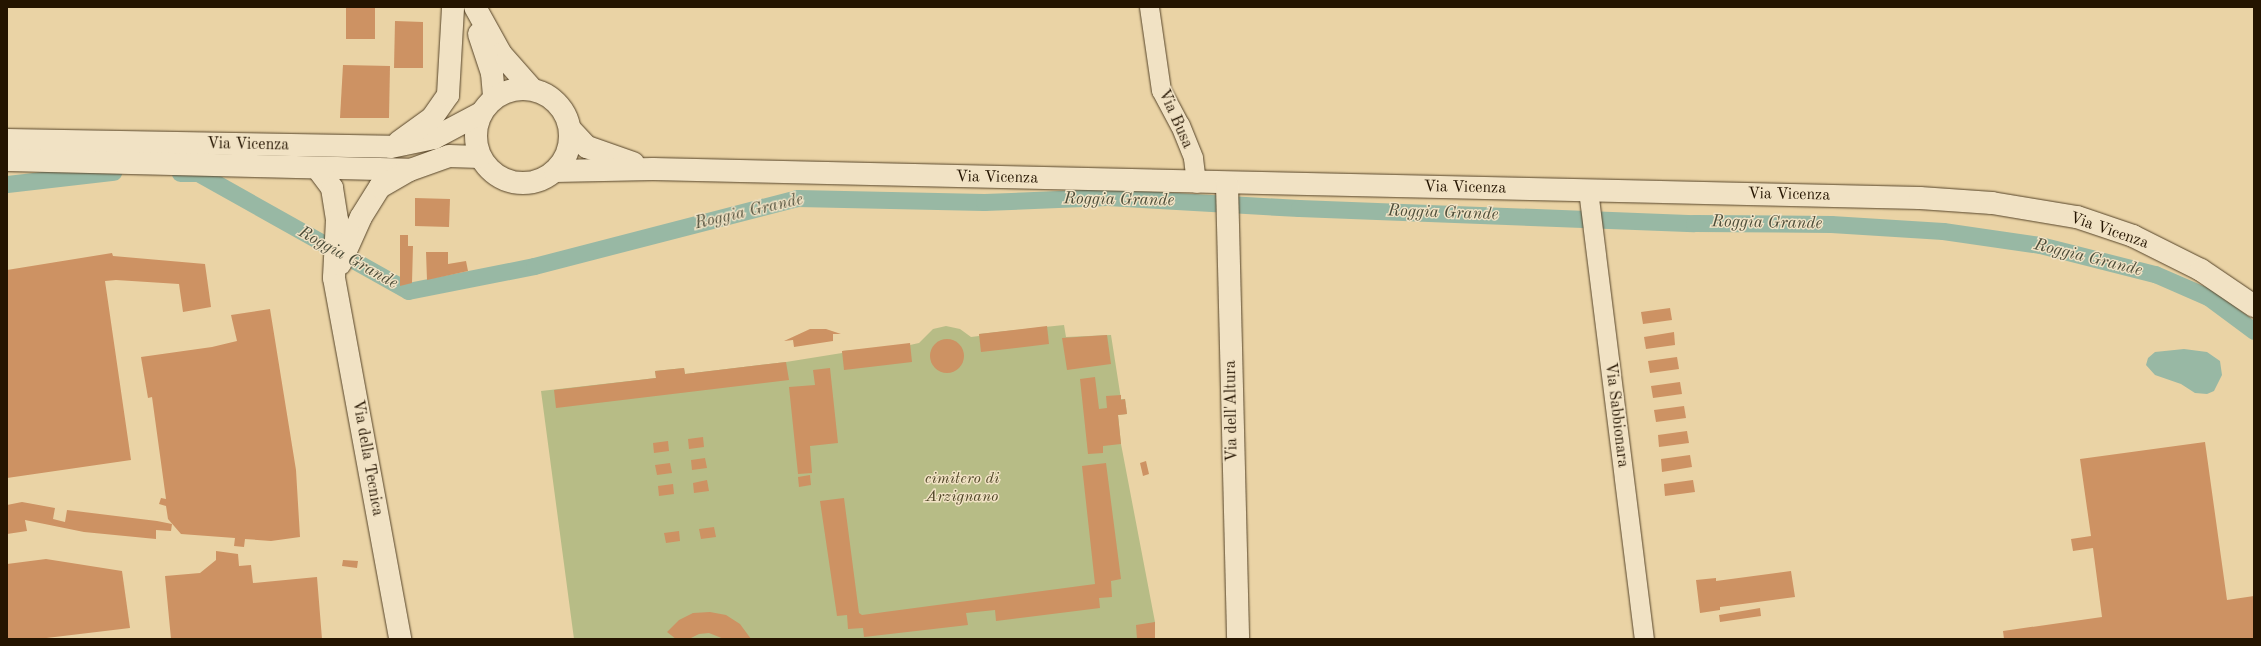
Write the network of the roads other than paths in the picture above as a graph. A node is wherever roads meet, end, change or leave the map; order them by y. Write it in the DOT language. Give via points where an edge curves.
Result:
graph roads {
  1 [pos="454,7"];
  2 [pos="469,7"];
  3 [pos="475,7"];
  4 [pos="1149,7"];
  5 [pos="532,90"];
  6 [pos="488,106"];
  7 [pos="570,129"];
  8 [pos="7,140"];
  9 [pos="390,147"];
  10 [pos="480,157"];
  11 [pos="7,160"];
  12 [pos="317,168"];
  13 [pos="653,169"];
  14 [pos="410,170"];
  15 [pos="555,171"];
  16 [pos="1196,183"];
  17 [pos="1227,184"];
  18 [pos="1588,191"];
  19 [pos="334,278"];
  20 [pos="2254,306"];
  21 [pos="400,639"];
  22 [pos="1238,639"];
  23 [pos="1644,639"];
  1 -- 9 [label="main road" via="448,95 432,118"];
  2 -- 6 [label="main road" via="492,73"];
  3 -- 5 [label="main road" via="501,54"];
  4 -- 16 [label="street, Via Busa" via="1161,90 1180,125 1193,158"];
  5 -- 6 [label="main road, Via Vicenza" via="512,90"];
  5 -- 7 [label="main road, Via Vicenza" via="546,95 557,104 565,115"];
  6 -- 9 [label="main road, Via Vicenza" via="434,138"];
  6 -- 10 [label="main road, Via Vicenza" via="476,127"];
  7 -- 13 [label="main road, Via Vicenza" via="587,147"];
  7 -- 15 [label="main road, Via Vicenza" via="568,152"];
  8 -- 9 [label="main road, Via Vicenza"];
  10 -- 14 [label="main road, Via Vicenza" via="449,156"];
  10 -- 15 [label="main road, Via Vicenza" via="494,173 514,183 529,183 543,179"];
  11 -- 12 [label="main road, Via Vicenza"];
  12 -- 14 [label="main road, Via Vicenza"];
  12 -- 19 [label="main road, Via della Tecnica" via="332,188 338,220"];
  13 -- 15 [label="main road, Via Vicenza"];
  13 -- 16 [label="main road, Via Vicenza"];
  14 -- 19 [label="main road" via="380,187 361,217"];
  16 -- 17 [label="main road, Via Vicenza"];
  17 -- 18 [label="main road, Via Vicenza"];
  17 -- 22 [label="main road, Via dell'Altura"];
  18 -- 20 [label="main road, Via Vicenza" via="1920,198 1992,203 2077,217 2133,236 2201,270"];
  18 -- 23 [label="street, Via Sabbionara"];
  19 -- 21 [label="main road, Via della Tecnica"];
}
